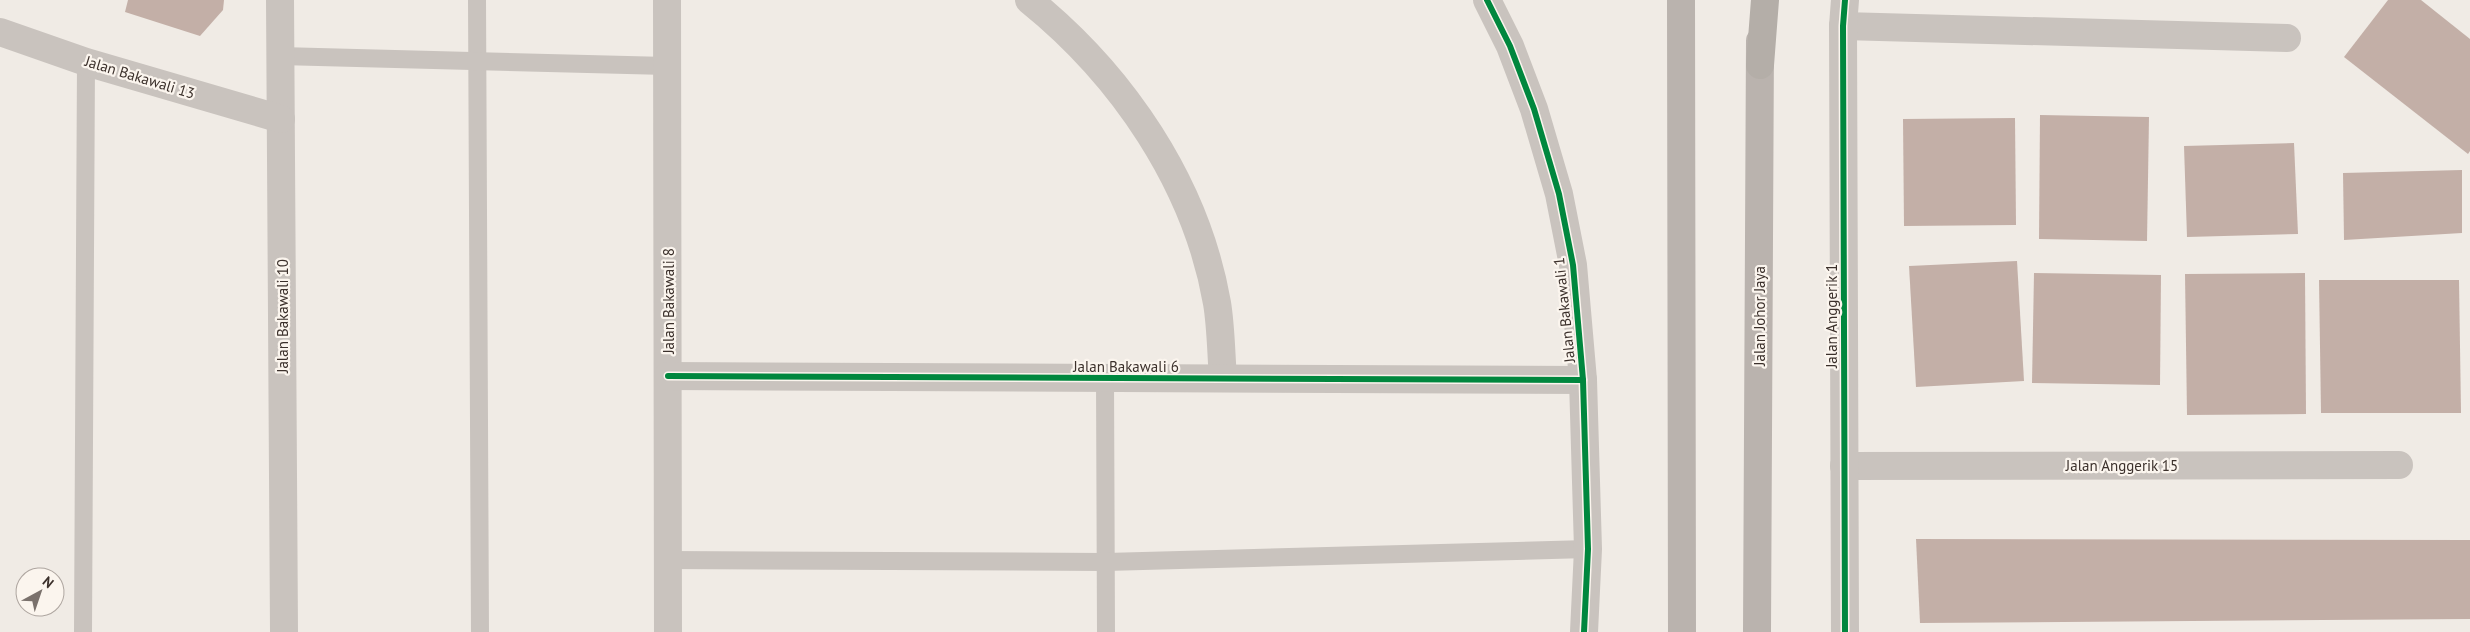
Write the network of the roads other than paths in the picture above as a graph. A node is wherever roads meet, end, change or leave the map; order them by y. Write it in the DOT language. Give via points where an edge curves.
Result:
graph roads {
  1 [pos="280,0"];
  2 [pos="477,0"];
  3 [pos="667,0"];
  4 [pos="1029,0"];
  5 [pos="1488,0"];
  6 [pos="1681,0"];
  7 [pos="1760,0"];
  8 [pos="1765,0"];
  9 [pos="1844,13"];
  10 [pos="0,32"];
  11 [pos="2287,38"];
  12 [pos="280,56"];
  13 [pos="86,62"];
  14 [pos="478,63"];
  15 [pos="1760,65"];
  16 [pos="668,66"];
  17 [pos="281,119"];
  18 [pos="668,376"];
  19 [pos="1223,378"];
  20 [pos="1105,379"];
  21 [pos="1583,380"];
  22 [pos="2399,465"];
  23 [pos="1844,466"];
  24 [pos="1588,549"];
  25 [pos="667,560"];
  26 [pos="1106,562"];
  27 [pos="84,632"];
  28 [pos="284,632"];
  29 [pos="480,632"];
  30 [pos="668,632"];
  31 [pos="1106,632"];
  32 [pos="1584,632"];
  33 [pos="1682,632"];
  34 [pos="1758,632"];
  35 [pos="1845,632"];
  1 -- 12 [label="street, Jalan Bakawali 10"];
  2 -- 14 [label="lane"];
  3 -- 16 [label="street, Jalan Bakawali 8"];
  4 -- 19 [label="street" via="1097,63 1130,104 1182,193 1202,244 1217,303"];
  5 -- 21 [label="street, Jalan Bakawali 1" via="1534,109 1559,194 1573,265"];
  6 -- 33 [label="main road"];
  7 -- 15 [label="main road, Jalan Johor Jaya"];
  8 -- 15 [label="highway"];
  9 -- 11 [label="street"];
  9 -- 23 [label="street, Jalan Anggerik 1"];
  10 -- 13 [label="street, Jalan Bakawali 13"];
  12 -- 14 [label="lane"];
  12 -- 17 [label="street, Jalan Bakawali 10"];
  13 -- 17 [label="street, Jalan Bakawali 13"];
  13 -- 27 [label="lane"];
  14 -- 16 [label="lane"];
  14 -- 29 [label="lane"];
  15 -- 34 [label="main road, Jalan Johor Jaya"];
  16 -- 18 [label="street, Jalan Bakawali 8"];
  17 -- 28 [label="street, Jalan Bakawali 10"];
  18 -- 20 [label="street, Jalan Bakawali 6"];
  18 -- 25 [label="street, Jalan Bakawali 8"];
  19 -- 20 [label="street, Jalan Bakawali 6"];
  19 -- 21 [label="street, Jalan Bakawali 6"];
  20 -- 26 [label="lane"];
  21 -- 24 [label="street, Jalan Bakawali 1"];
  22 -- 23 [label="street, Jalan Anggerik 15"];
  23 -- 35 [label="street, Jalan Anggerik 1"];
  24 -- 26 [label="lane"];
  24 -- 32 [label="street, Jalan Bakawali 1"];
  25 -- 26 [label="lane"];
  25 -- 30 [label="street, Jalan Bakawali 8"];
  26 -- 31 [label="lane"];
}
